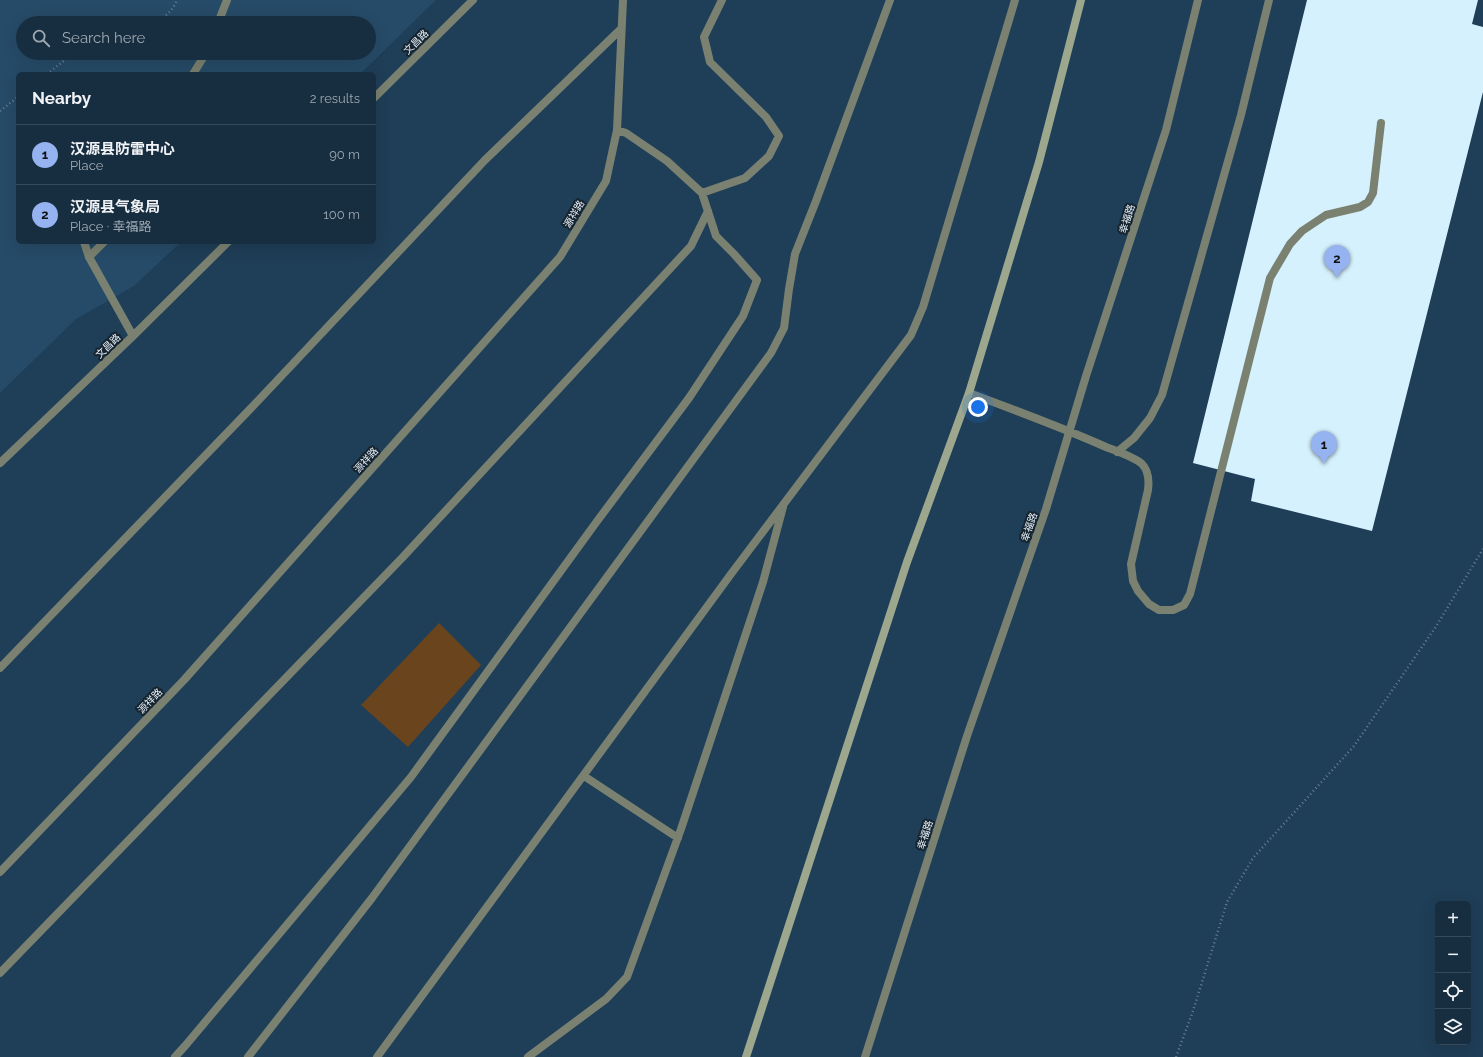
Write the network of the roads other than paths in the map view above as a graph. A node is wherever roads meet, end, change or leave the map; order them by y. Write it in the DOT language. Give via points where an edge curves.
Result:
graph roads {
  1 [pos="227,0"];
  2 [pos="473,0"];
  3 [pos="623,0"];
  4 [pos="722,0"];
  5 [pos="890,0"];
  6 [pos="1015,0"];
  7 [pos="1081,0"];
  8 [pos="1198,0"];
  9 [pos="1268,0"];
  10 [pos="221,16"];
  11 [pos="621,30"];
  12 [pos="202,60"];
  13 [pos="194,72"];
  14 [pos="376,96"];
  15 [pos="1381,122"];
  16 [pos="617,130"];
  17 [pos="702,193"];
  18 [pos="708,211"];
  19 [pos="85,244"];
  20 [pos="102,244"];
  21 [pos="226,244"];
  22 [pos="89,257"];
  23 [pos="133,336"];
  24 [pos="969,393"];
  25 [pos="1070,431"];
  26 [pos="1117,452"];
  27 [pos="0,462"];
  28 [pos="784,503"];
  29 [pos="0,668"];
  30 [pos="584,776"];
  31 [pos="678,838"];
  32 [pos="0,872"];
  33 [pos="0,973"];
  34 [pos="174,1057"];
  35 [pos="248,1057"];
  36 [pos="377,1057"];
  37 [pos="528,1057"];
  38 [pos="746,1057"];
  39 [pos="865,1057"];
  1 -- 10 [label="street"];
  2 -- 14 [label="street, 文昌路"];
  3 -- 11 [label="street, 源祥路"];
  4 -- 17 [label="street" via="704,38 710,62 766,116 779,136 769,156 745,178"];
  5 -- 35 [label="street" via="795,254 784,328 771,353 372,898"];
  6 -- 28 [label="street" via="923,307 911,335"];
  7 -- 24 [label="main road" via="1039,162"];
  8 -- 25 [label="street, 幸福路" via="1166,130"];
  9 -- 26 [label="street" via="1241,115 1162,395 1150,418 1134,438"];
  11 -- 16 [label="street, 源祥路"];
  11 -- 29 [label="street" via="485,160 254,405"];
  12 -- 13 [label="street"];
  15 -- 26 [label="street" via="1373,193 1368,202 1360,207 1326,215 1302,231 1290,244 1270,278 1190,594 1184,605 1173,610 1159,610 1149,604 1133,581 1131,564 1149,482 1142,464"];
  16 -- 17 [label="street" via="626,133 667,161"];
  16 -- 32 [label="street, 源祥路" via="606,181 560,257 184,680"];
  17 -- 18 [label="street"];
  18 -- 33 [label="street" via="690,246 402,558"];
  18 -- 34 [label="street" via="716,236 757,280 743,316 689,398 411,777"];
  19 -- 22 [label="street"];
  20 -- 22 [label="street"];
  21 -- 23 [label="street, 文昌路"];
  22 -- 23 [label="street"];
  23 -- 27 [label="street, 文昌路"];
  24 -- 25 [label="street"];
  24 -- 38 [label="main road" via="907,562"];
  25 -- 26 [label="street"];
  25 -- 39 [label="street, 幸福路" via="1046,509 967,736"];
  28 -- 30 [label="street"];
  28 -- 31 [label="street" via="763,582"];
  30 -- 31 [label="street"];
  30 -- 36 [label="street"];
  31 -- 37 [label="street" via="628,977 606,999"];
}
